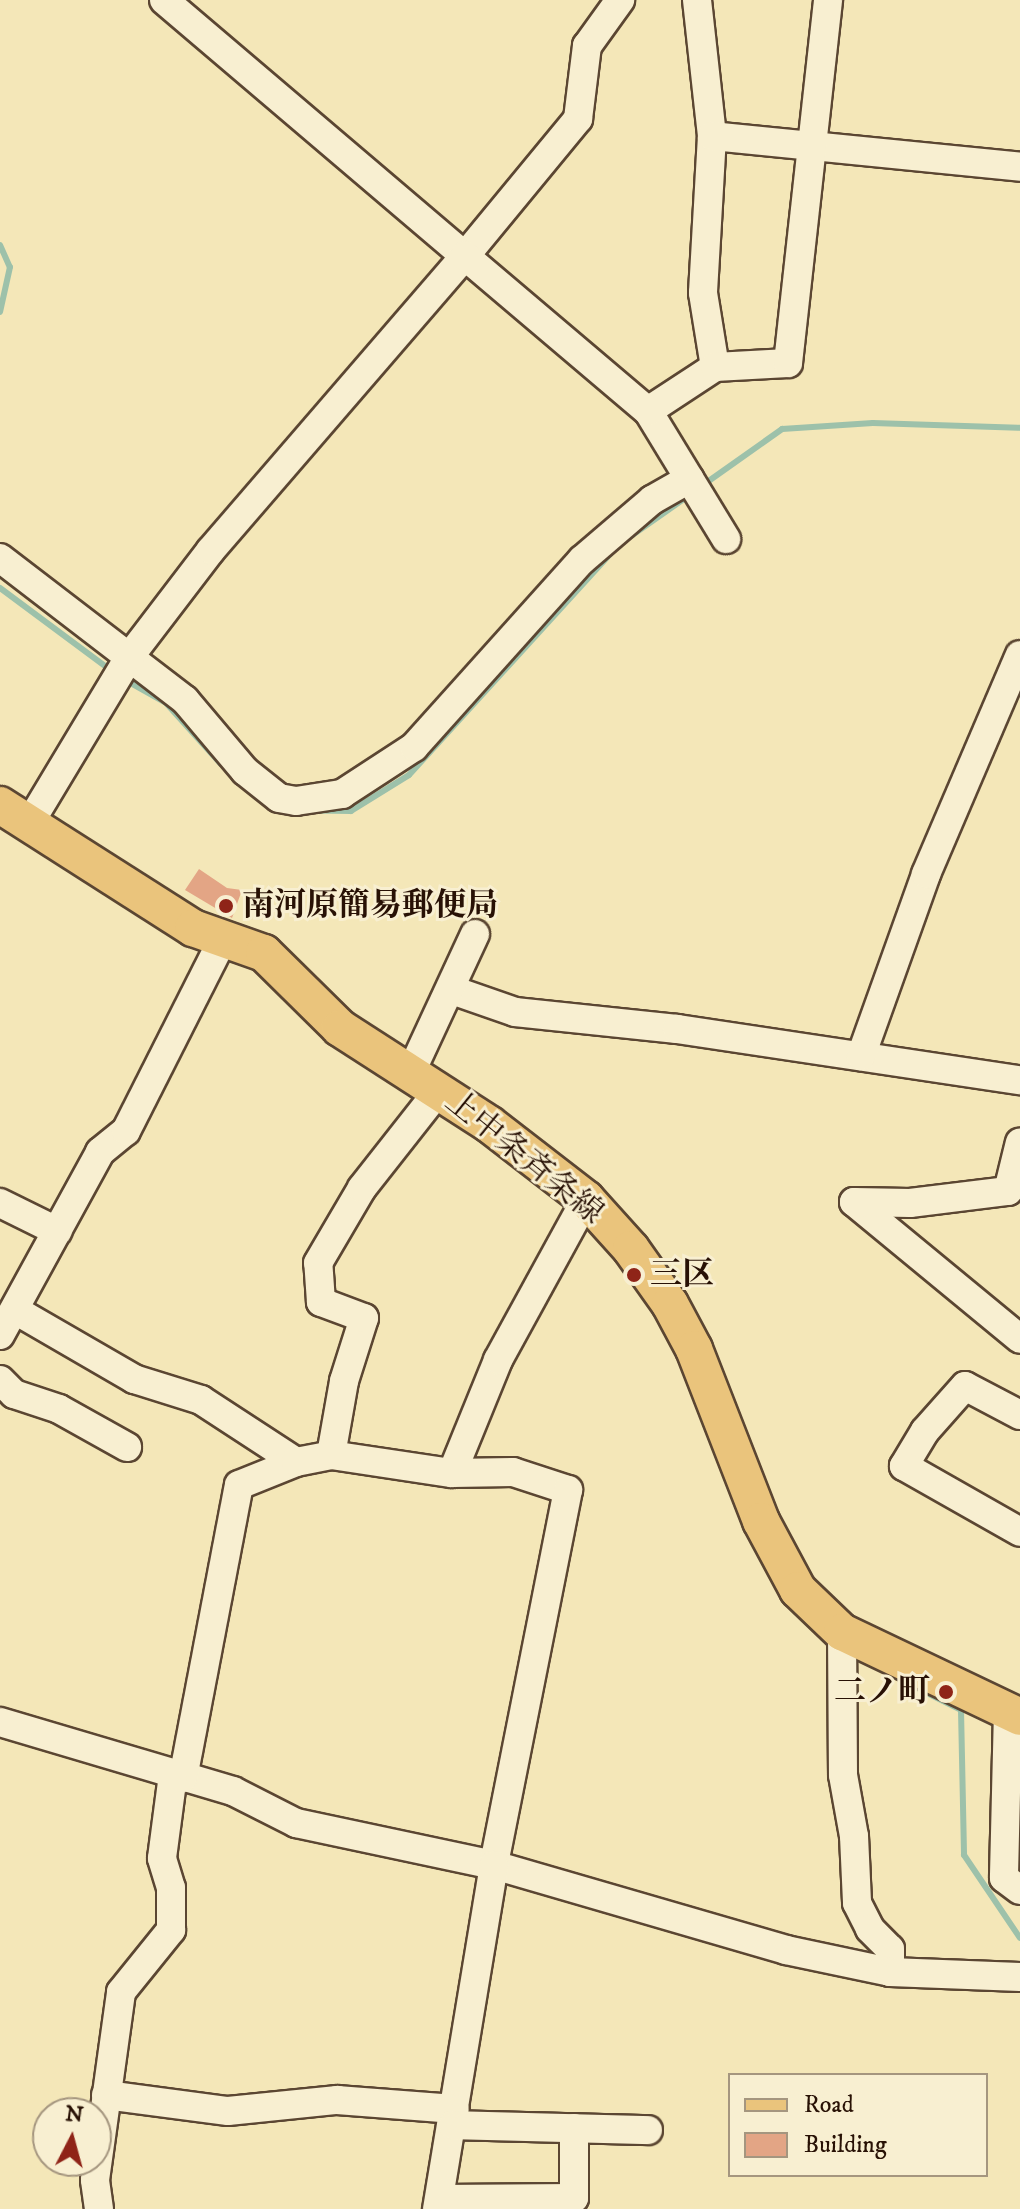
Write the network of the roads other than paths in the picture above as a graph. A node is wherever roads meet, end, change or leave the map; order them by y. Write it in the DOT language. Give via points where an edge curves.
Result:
graph roads {
  1 [pos="164,0"];
  2 [pos="620,0"];
  3 [pos="697,0"];
  4 [pos="828,0"];
  5 [pos="712,136"];
  6 [pos="814,147"];
  7 [pos="1020,167"];
  8 [pos="465,256"];
  9 [pos="715,367"];
  10 [pos="648,411"];
  11 [pos="689,479"];
  12 [pos="726,539"];
  13 [pos="0,558"];
  14 [pos="1020,655"];
  15 [pos="130,656"];
  16 [pos="14,814"];
  17 [pos="475,934"];
  18 [pos="222,941"];
  19 [pos="452,990"];
  20 [pos="861,1056"];
  21 [pos="1020,1080"];
  22 [pos="425,1081"];
  23 [pos="1020,1142"];
  24 [pos="1014,1192"];
  25 [pos="586,1199"];
  26 [pos="0,1203"];
  27 [pos="57,1231"];
  28 [pos="6,1319"];
  29 [pos="1020,1339"];
  30 [pos="0,1380"];
  31 [pos="1020,1415"];
  32 [pos="127,1447"];
  33 [pos="331,1455"];
  34 [pos="296,1462"];
  35 [pos="452,1473"];
  36 [pos="1020,1532"];
  37 [pos="842,1632"];
  38 [pos="1014,1714"];
  39 [pos="0,1722"];
  40 [pos="178,1776"];
  41 [pos="494,1865"];
  42 [pos="1020,1890"];
  43 [pos="890,1972"];
  44 [pos="1020,1977"];
  45 [pos="106,2095"];
  46 [pos="454,2117"];
  47 [pos="574,2128"];
  48 [pos="648,2130"];
  49 [pos="439,2204"];
  50 [pos="99,2209"];
  1 -- 8 [label="street"];
  2 -- 8 [label="street" via="587,46 578,119"];
  3 -- 5 [label="street"];
  4 -- 6 [label="street"];
  5 -- 6 [label="street"];
  5 -- 9 [label="street" via="703,293"];
  6 -- 7 [label="street"];
  6 -- 9 [label="street" via="788,363"];
  8 -- 10 [label="street"];
  8 -- 15 [label="street" via="211,550"];
  9 -- 10 [label="street"];
  10 -- 11 [label="street"];
  11 -- 12 [label="street"];
  11 -- 15 [label="street" via="652,500 582,560 414,747 342,794 296,801 279,798 245,771 185,700"];
  13 -- 15 [label="street"];
  14 -- 20 [label="street" via="926,874"];
  15 -- 16 [label="street"];
  16 -- 18 [label="main road, 上中条斉条線"];
  17 -- 19 [label="street"];
  18 -- 22 [label="main road, 上中条斉条線" via="264,953 340,1028"];
  18 -- 27 [label="street" via="126,1131 100,1152"];
  19 -- 20 [label="street" via="515,1012"];
  19 -- 22 [label="street"];
  20 -- 21 [label="street"];
  22 -- 25 [label="main road, 上中条斉条線"];
  22 -- 33 [label="street" via="318,1263 321,1302 364,1318 347,1368"];
  23 -- 24 [label="street"];
  24 -- 29 [label="street" via="910,1203 854,1202"];
  25 -- 35 [label="street" via="498,1360"];
  25 -- 37 [label="main road, 上中条斉条線" via="670,1304 694,1349 730,1449 780,1561 807,1600"];
  26 -- 27 [label="street"];
  27 -- 28 [label="street"];
  28 -- 34 [label="street" via="134,1379 201,1400"];
  30 -- 32 [label="street" via="14,1394 59,1409"];
  31 -- 36 [label="street" via="965,1386 925,1431 904,1466"];
  33 -- 34 [label="street"];
  33 -- 35 [label="street"];
  34 -- 40 [label="street" via="239,1485 234,1495"];
  35 -- 41 [label="street" via="513,1472 568,1490"];
  37 -- 38 [label="main road, 上中条斉条線"];
  37 -- 43 [label="street" via="843,1775 854,1836 857,1903 870,1929 890,1949"];
  38 -- 42 [label="street" via="1004,1878"];
  39 -- 40 [label="street"];
  40 -- 41 [label="street" via="233,1791 296,1823"];
  40 -- 45 [label="street" via="162,1858 171,1888 171,1930 121,1992"];
  41 -- 43 [label="street" via="786,1950"];
  41 -- 46 [label="street"];
  43 -- 44 [label="street"];
  45 -- 46 [label="street" via="228,2111 337,2100"];
  45 -- 50 [label="street" via="95,2180"];
  46 -- 47 [label="street"];
  46 -- 49 [label="street"];
  47 -- 48 [label="street"];
  47 -- 49 [label="street" via="574,2198"];
}
